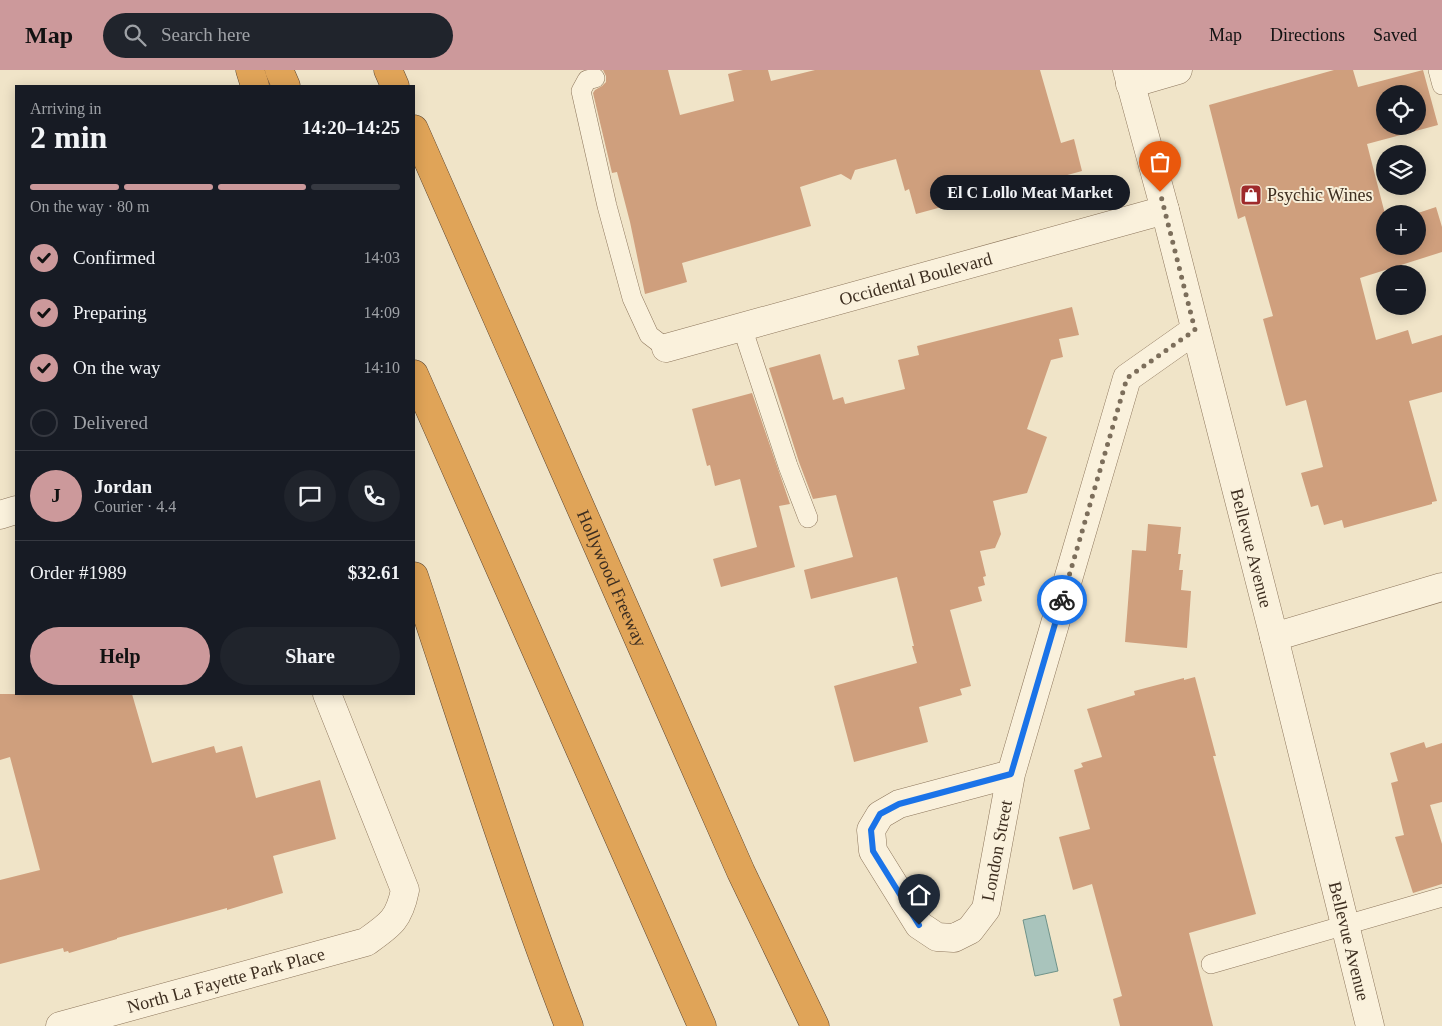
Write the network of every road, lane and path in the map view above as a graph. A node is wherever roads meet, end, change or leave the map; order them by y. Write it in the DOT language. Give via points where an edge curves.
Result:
graph roads {
  1 [pos="250,70"];
  2 [pos="279,70"];
  3 [pos="388,70"];
  4 [pos="1178,70"];
  5 [pos="1438,70"];
  6 [pos="1129,77"];
  7 [pos="595,78"];
  8 [pos="255,85"];
  9 [pos="286,85"];
  10 [pos="395,85"];
  11 [pos="1442,85"];
  12 [pos="415,131"];
  13 [pos="1165,210"];
  14 [pos="742,327"];
  15 [pos="1195,330"];
  16 [pos="666,348"];
  17 [pos="415,376"];
  18 [pos="15,510"];
  19 [pos="0,515"];
  20 [pos="808,518"];
  21 [pos="415,579"];
  22 [pos="1442,587"];
  23 [pos="1274,637"];
  24 [pos="327,695"];
  25 [pos="1011,774"];
  26 [pos="1442,897"];
  27 [pos="1346,924"];
  28 [pos="1211,964"];
  29 [pos="60,1026"];
  30 [pos="568,1026"];
  31 [pos="702,1026"];
  32 [pos="815,1026"];
  33 [pos="1370,1026"];
  1 -- 8 [label="highway"];
  2 -- 9 [label="highway"];
  3 -- 10 [label="highway"];
  4 -- 6 [label="street"];
  5 -- 11 [label="lane"];
  6 -- 13 [label="street, Bellevue Avenue"];
  7 -- 16 [label="lane" via="587,80 581,91 607,206 632,298 650,335"];
  12 -- 32 [label="highway, Hollywood Freeway" via="741,872"];
  13 -- 14 [label="street, Occidental Boulevard"];
  13 -- 15 [label="street, Bellevue Avenue"];
  14 -- 16 [label="street, Occidental Boulevard"];
  14 -- 20 [label="lane"];
  15 -- 23 [label="street, Bellevue Avenue"];
  15 -- 25 [label="street, London Street" via="1127,378"];
  17 -- 31 [label="highway"];
  18 -- 19 [label="street"];
  21 -- 30 [label="highway"];
  22 -- 23 [label="street"];
  23 -- 27 [label="street, Bellevue Avenue"];
  24 -- 29 [label="street, North La Fayette Park Place" via="405,890 401,910 389,926 366,942"];
  25 -- 25 [label="street, London Street" via="899,804 880,814 871,830 873,851 919,925 937,938 954,938 970,930 986,909"];
  26 -- 27 [label="lane"];
  27 -- 28 [label="lane"];
  27 -- 33 [label="street, Bellevue Avenue"];
}
